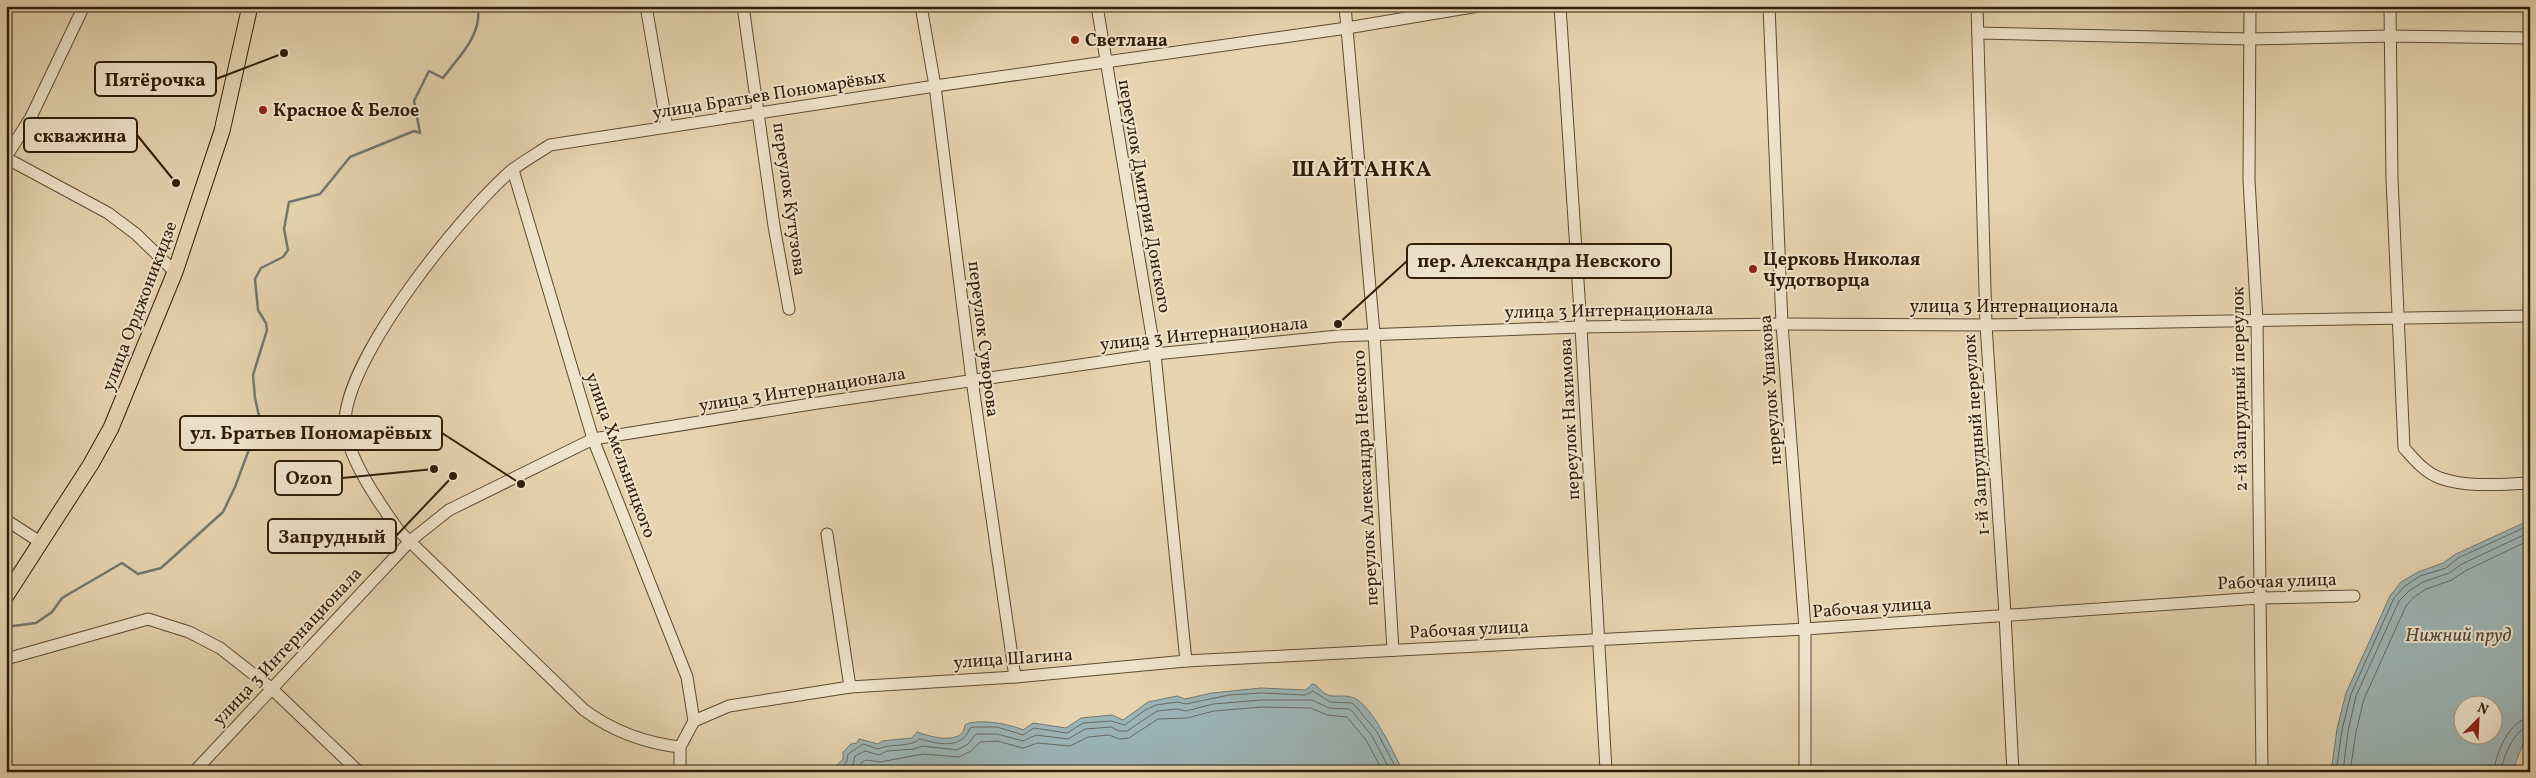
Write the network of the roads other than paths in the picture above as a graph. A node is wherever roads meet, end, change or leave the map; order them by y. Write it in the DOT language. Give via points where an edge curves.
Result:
graph roads {
  1 [pos="84,6"];
  2 [pos="250,6"];
  3 [pos="646,6"];
  4 [pos="743,6"];
  5 [pos="921,6"];
  6 [pos="1097,6"];
  7 [pos="1345,6"];
  8 [pos="1478,6"];
  9 [pos="1560,6"];
  10 [pos="1769,6"];
  11 [pos="1977,6"];
  12 [pos="2250,6"];
  13 [pos="2390,6"];
  14 [pos="1347,28"];
  15 [pos="1978,34"];
  16 [pos="2392,36"];
  17 [pos="2530,38"];
  18 [pos="2250,39"];
  19 [pos="1105,62"];
  20 [pos="934,86"];
  21 [pos="760,112"];
  22 [pos="666,127"];
  23 [pos="6,158"];
  24 [pos="513,170"];
  25 [pos="175,272"];
  26 [pos="789,309"];
  27 [pos="2530,316"];
  28 [pos="2398,318"];
  29 [pos="2257,320"];
  30 [pos="1782,324"];
  31 [pos="1986,325"];
  32 [pos="1581,327"];
  33 [pos="1374,334"];
  34 [pos="1155,354"];
  35 [pos="972,380"];
  36 [pos="593,439"];
  37 [pos="2530,483"];
  38 [pos="6,520"];
  39 [pos="827,534"];
  40 [pos="410,541"];
  41 [pos="40,542"];
  42 [pos="6,596"];
  43 [pos="2354,596"];
  44 [pos="2260,598"];
  45 [pos="2006,614"];
  46 [pos="1805,629"];
  47 [pos="1599,641"];
  48 [pos="1393,650"];
  49 [pos="6,659"];
  50 [pos="1186,661"];
  51 [pos="1014,677"];
  52 [pos="271,688"];
  53 [pos="850,688"];
  54 [pos="694,720"];
  55 [pos="680,747"];
  56 [pos="1606,770"];
  57 [pos="194,772"];
  58 [pos="359,772"];
  59 [pos="680,772"];
  60 [pos="1805,772"];
  61 [pos="2013,772"];
  62 [pos="2262,772"];
  1 -- 23 [label="street" via="31,117"];
  2 -- 25 [label="main road, улица Орджоникидзе" via="222,131"];
  3 -- 22 [label="street"];
  4 -- 21 [label="street, переулок Кутузова"];
  5 -- 20 [label="street, переулок Суворова"];
  6 -- 19 [label="street, переулок Дмитрия Донского"];
  7 -- 14 [label="street, переулок Александра Невского"];
  8 -- 14 [label="street, улица Братьев Пономарёвых"];
  9 -- 32 [label="street, переулок Нахимова"];
  10 -- 30 [label="street, переулок Ушакова"];
  11 -- 15 [label="street, 1-й Запрудный переулок"];
  12 -- 18 [label="street, 2-й Запрудный переулок"];
  13 -- 16 [label="street"];
  14 -- 19 [label="street, улица Братьев Пономарёвых"];
  14 -- 33 [label="street, переулок Александра Невского"];
  15 -- 18 [label="street"];
  15 -- 31 [label="street, 1-й Запрудный переулок"];
  16 -- 17 [label="street"];
  16 -- 18 [label="street"];
  16 -- 28 [label="street" via="2392,180"];
  18 -- 29 [label="street, 2-й Запрудный переулок" via="2249,180"];
  19 -- 20 [label="street, улица Братьев Пономарёвых"];
  19 -- 34 [label="street, переулок Дмитрия Донского"];
  20 -- 21 [label="street, улица Братьев Пономарёвых"];
  20 -- 35 [label="street, переулок Суворова"];
  21 -- 22 [label="street, улица Братьев Пономарёвых"];
  21 -- 26 [label="street, переулок Кутузова" via="774,226"];
  22 -- 24 [label="street, улица Братьев Пономарёвых" via="550,145"];
  23 -- 25 [label="street" via="108,213 136,234"];
  24 -- 36 [label="street, улица Хмельницкого"];
  24 -- 40 [label="street, улица Братьев Пономарёвых" via="424,267 377,340 346,404 345,426 349,446 384,510"];
  25 -- 41 [label="main road, улица Орджоникидзе" via="111,428"];
  27 -- 28 [label="street, улица 3 Интернационала"];
  28 -- 29 [label="street, улица 3 Интернационала"];
  28 -- 37 [label="street" via="2404,448 2419,465 2440,478 2476,484"];
  29 -- 31 [label="street, улица 3 Интернационала"];
  29 -- 44 [label="street, 2-й Запрудный переулок"];
  30 -- 31 [label="street, улица 3 Интернационала"];
  30 -- 32 [label="street, улица 3 Интернационала"];
  30 -- 46 [label="street, переулок Ушакова"];
  31 -- 45 [label="street, 1-й Запрудный переулок"];
  32 -- 33 [label="street, улица 3 Интернационала"];
  32 -- 47 [label="street, переулок Нахимова"];
  33 -- 34 [label="street, улица 3 Интернационала"];
  33 -- 48 [label="street, переулок Александра Невского"];
  34 -- 35 [label="street, улица 3 Интернационала"];
  34 -- 50 [label="street, переулок Дмитрия Донского"];
  35 -- 36 [label="street, улица 3 Интернационала"];
  35 -- 51 [label="street, переулок Суворова"];
  36 -- 40 [label="street, улица 3 Интернационала" via="455,507"];
  36 -- 54 [label="street, улица Хмельницкого" via="687,677"];
  38 -- 41 [label="street"];
  39 -- 53 [label="street"];
  40 -- 52 [label="street, улица 3 Интернационала"];
  40 -- 55 [label="street, улица Братьев Пономарёвых" via="525,655 604,725 629,736"];
  41 -- 42 [label="main road, улица Орджоникидзе"];
  43 -- 44 [label="street, Рабочая улица"];
  44 -- 45 [label="street, Рабочая улица"];
  44 -- 62 [label="street, 2-й Запрудный переулок"];
  45 -- 46 [label="street, Рабочая улица"];
  45 -- 61 [label="street, 1-й Запрудный переулок"];
  46 -- 47 [label="street, Рабочая улица"];
  46 -- 60 [label="street, переулок Ушакова"];
  47 -- 48 [label="street, Рабочая улица"];
  47 -- 56 [label="street, переулок Нахимова"];
  48 -- 50 [label="street, улица Шагина"];
  49 -- 52 [label="street" via="148,619 190,632 220,648"];
  50 -- 51 [label="street, улица Шагина"];
  51 -- 53 [label="street, улица Шагина"];
  52 -- 57 [label="street, улица 3 Интернационала"];
  52 -- 58 [label="street"];
  53 -- 54 [label="street, улица Шагина" via="729,706"];
  54 -- 55 [label="street"];
  55 -- 59 [label="street"];
}
